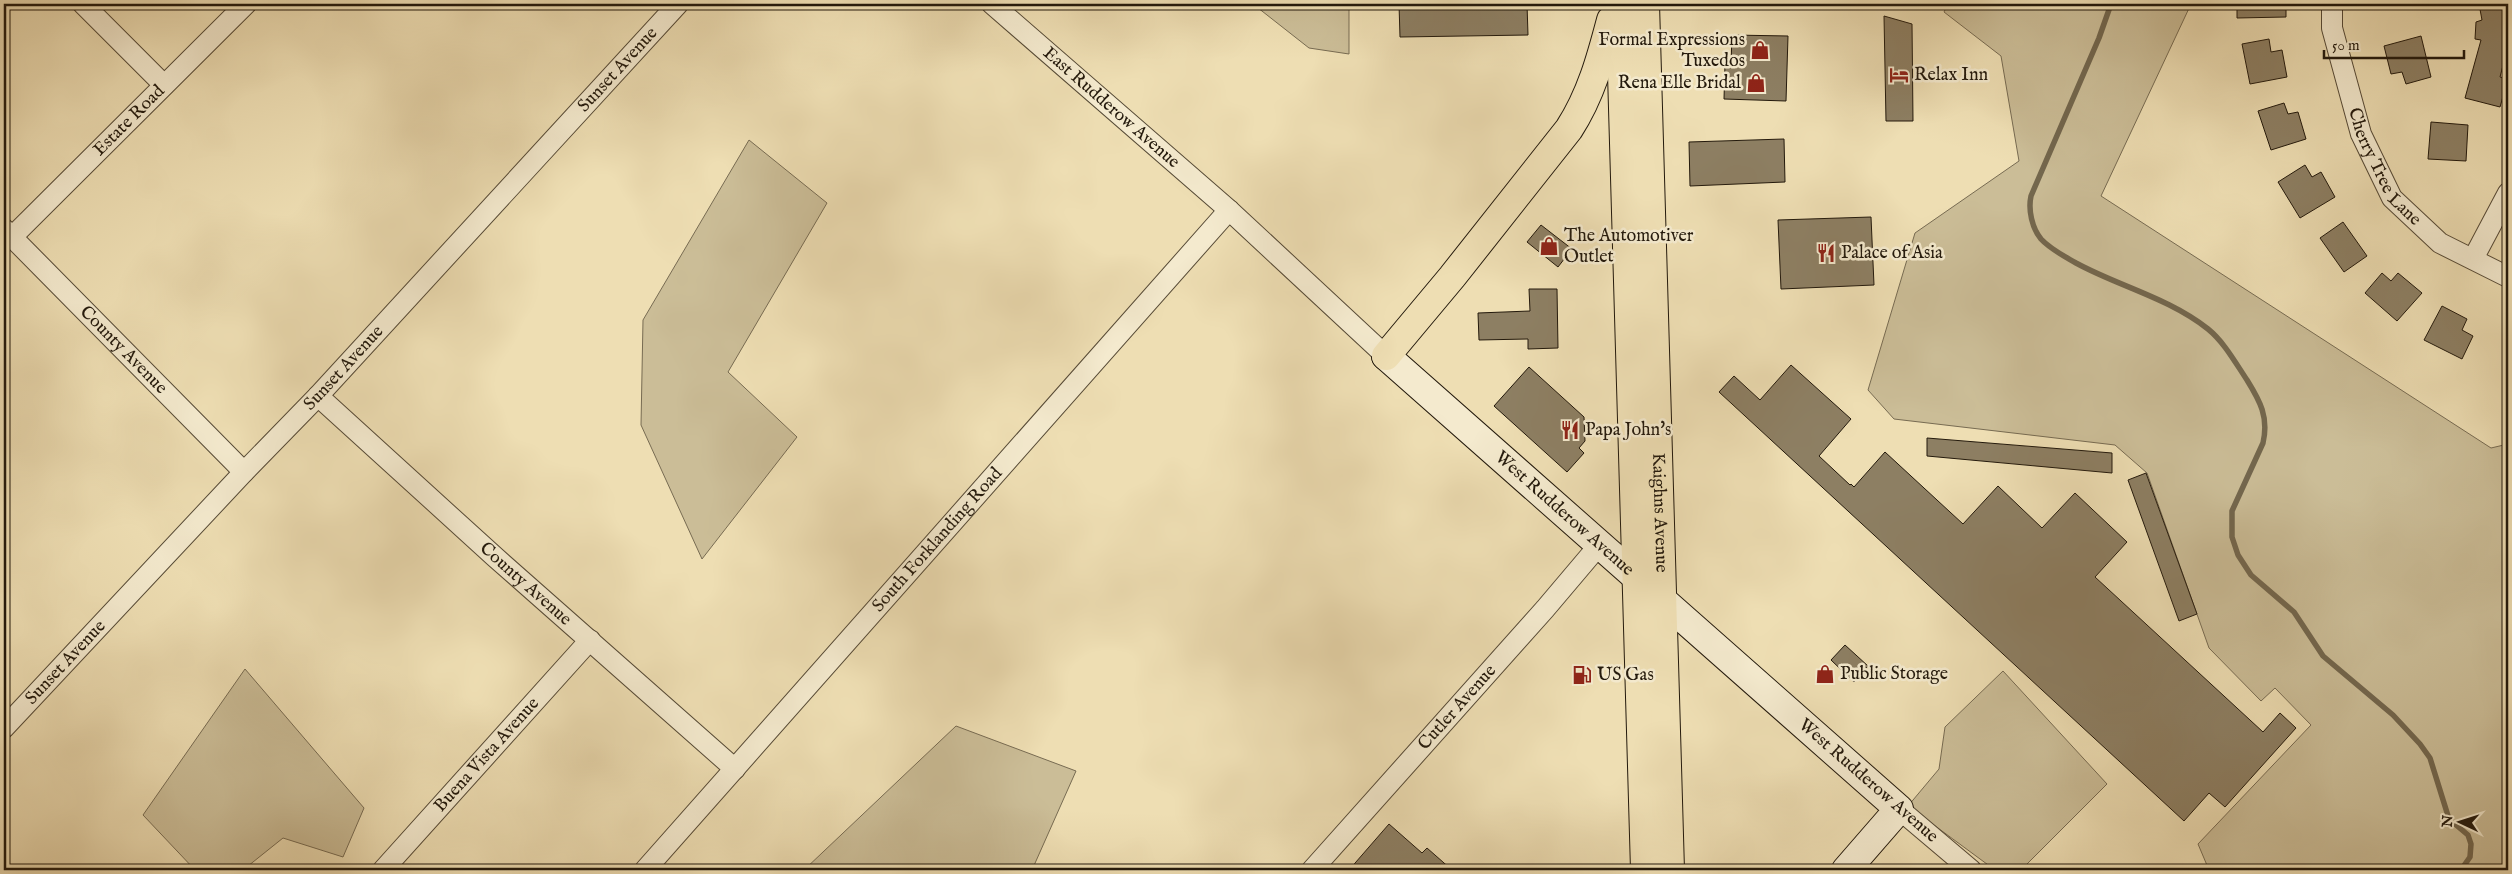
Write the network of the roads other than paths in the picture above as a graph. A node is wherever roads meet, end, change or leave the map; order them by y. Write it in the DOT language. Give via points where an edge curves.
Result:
graph roads {
  1 [pos="83,4"];
  2 [pos="246,4"];
  3 [pos="678,4"];
  4 [pos="992,4"];
  5 [pos="1616,4"];
  6 [pos="1620,4"];
  7 [pos="1645,4"];
  8 [pos="2332,4"];
  9 [pos="164,85"];
  10 [pos="2508,193"];
  11 [pos="1230,210"];
  12 [pos="8,233"];
  13 [pos="2473,260"];
  14 [pos="2508,277"];
  15 [pos="1386,356"];
  16 [pos="318,396"];
  17 [pos="244,472"];
  18 [pos="1600,544"];
  19 [pos="1637,575"];
  20 [pos="1663,599"];
  21 [pos="590,640"];
  22 [pos="4,728"];
  23 [pos="735,769"];
  24 [pos="1899,809"];
  25 [pos="383,870"];
  26 [pos="645,870"];
  27 [pos="1312,870"];
  28 [pos="1645,870"];
  29 [pos="1670,870"];
  30 [pos="1846,870"];
  31 [pos="1971,870"];
  1 -- 9 [label="street"];
  2 -- 9 [label="street, Estate Road"];
  3 -- 16 [label="street, Sunset Avenue"];
  4 -- 11 [label="street, East Rudderow Avenue"];
  5 -- 15 [label="highway" via="1594,79 1574,121"];
  6 -- 19 [label="highway, Kaighns Avenue"];
  7 -- 20 [label="highway, Kaighns Avenue"];
  8 -- 13 [label="street, Cherry Tree Lane" via="2332,28 2361,134 2392,198 2440,243"];
  9 -- 12 [label="street, Estate Road"];
  10 -- 13 [label="street"];
  11 -- 15 [label="street, West Rudderow Avenue"];
  11 -- 23 [label="street, South Forklanding Road"];
  12 -- 17 [label="street, County Avenue"];
  13 -- 14 [label="street, Cherry Tree Lane"];
  15 -- 18 [label="street, West Rudderow Avenue"];
  16 -- 17 [label="street, Sunset Avenue"];
  16 -- 21 [label="street, County Avenue"];
  17 -- 22 [label="street, Sunset Avenue"];
  18 -- 19 [label="street, West Rudderow Avenue"];
  18 -- 27 [label="street, Cutler Avenue"];
  19 -- 20 [label="street, West Rudderow Avenue"];
  19 -- 28 [label="highway, Kaighns Avenue"];
  20 -- 24 [label="street, West Rudderow Avenue"];
  20 -- 29 [label="highway, Kaighns Avenue"];
  21 -- 23 [label="street, County Avenue"];
  21 -- 25 [label="street, Buena Vista Avenue"];
  23 -- 26 [label="street, South Forklanding Road"];
  24 -- 30 [label="street"];
  24 -- 31 [label="street, West Rudderow Avenue"];
}
